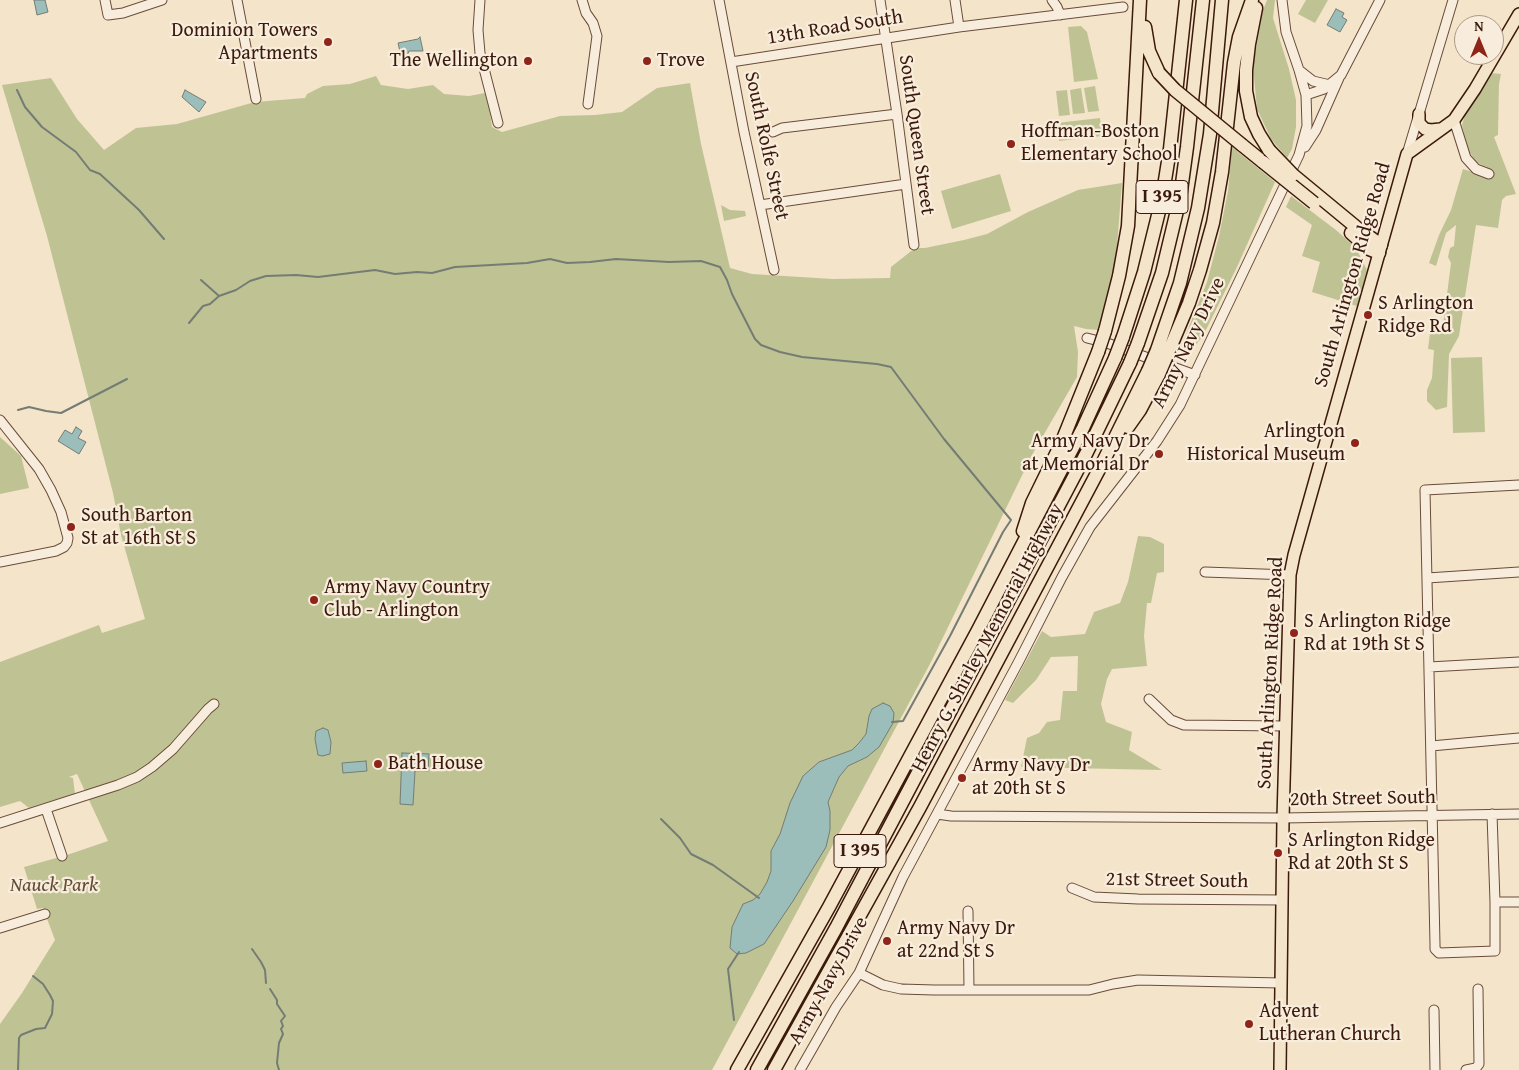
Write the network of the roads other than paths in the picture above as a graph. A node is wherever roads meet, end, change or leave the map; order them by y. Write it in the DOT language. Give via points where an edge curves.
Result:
graph roads {
  1 [pos="105,0"];
  2 [pos="162,0"];
  3 [pos="238,0"];
  4 [pos="480,0"];
  5 [pos="582,0"];
  6 [pos="719,0"];
  7 [pos="880,0"];
  8 [pos="955,0"];
  9 [pos="1052,0"];
  10 [pos="1140,0"];
  11 [pos="1145,0"];
  12 [pos="1182,0"];
  13 [pos="1186,0"];
  14 [pos="1203,0"];
  15 [pos="1222,0"];
  16 [pos="1230,0"];
  17 [pos="1252,0"];
  18 [pos="1259,0"];
  19 [pos="1282,0"];
  20 [pos="1380,0"];
  21 [pos="1453,0"];
  22 [pos="1123,7"];
  23 [pos="1519,14"];
  24 [pos="1060,15"];
  25 [pos="1184,24"];
  26 [pos="959,27"];
  27 [pos="886,38"];
  28 [pos="731,62"];
  29 [pos="1299,70"];
  30 [pos="1341,75"];
  31 [pos="1330,85"];
  32 [pos="1306,95"];
  33 [pos="1214,97"];
  34 [pos="256,100"];
  35 [pos="588,104"];
  36 [pos="897,114"];
  37 [pos="1419,114"];
  38 [pos="1454,120"];
  39 [pos="498,124"];
  40 [pos="1440,129"];
  41 [pos="773,132"];
  42 [pos="1407,154"];
  43 [pos="1299,155"];
  44 [pos="1266,156"];
  45 [pos="1489,174"];
  46 [pos="906,184"];
  47 [pos="760,205"];
  48 [pos="914,245"];
  49 [pos="1380,249"];
  50 [pos="774,270"];
  51 [pos="1087,338"];
  52 [pos="1162,351"];
  53 [pos="1194,375"];
  54 [pos="0,420"];
  55 [pos="1519,485"];
  56 [pos="0,562"];
  57 [pos="1013,562"];
  58 [pos="1205,572"];
  59 [pos="1519,572"];
  60 [pos="1290,575"];
  61 [pos="1427,578"];
  62 [pos="1519,662"];
  63 [pos="1429,667"];
  64 [pos="1149,699"];
  65 [pos="214,704"];
  66 [pos="1286,726"];
  67 [pos="1519,738"];
  68 [pos="1430,746"];
  69 [pos="46,809"];
  70 [pos="937,814"];
  71 [pos="1492,814"];
  72 [pos="1519,814"];
  73 [pos="1431,816"];
  74 [pos="1283,818"];
  75 [pos="0,823"];
  76 [pos="62,856"];
  77 [pos="1072,888"];
  78 [pos="1282,900"];
  79 [pos="1495,902"];
  80 [pos="1519,902"];
  81 [pos="968,911"];
  82 [pos="45,914"];
  83 [pos="0,928"];
  84 [pos="859,972"];
  85 [pos="1281,983"];
  86 [pos="1478,989"];
  87 [pos="969,990"];
  88 [pos="1434,1010"];
  89 [pos="737,1070"];
  90 [pos="756,1070"];
  91 [pos="774,1070"];
  92 [pos="800,1070"];
  93 [pos="1280,1070"];
  94 [pos="1435,1070"];
  95 [pos="1466,1070"];
  1 -- 2 [label="street" via="108,15"];
  3 -- 34 [label="street"];
  4 -- 39 [label="street" via="480,53"];
  5 -- 35 [label="street" via="597,36"];
  6 -- 28 [label="street, South Rolfe Street"];
  7 -- 27 [label="street, South Queen Street"];
  8 -- 26 [label="street"];
  9 -- 24 [label="street"];
  10 -- 57 [label="highway, bridge" via="1128,226 1119,276 1098,352 1061,444 1032,503"];
  11 -- 44 [label="highway, bridge" via="1146,42 1159,73 1242,145"];
  12 -- 25 [label="highway"];
  13 -- 25 [label="highway, Henry G. Shirley Memorial Highway / I 395"];
  14 -- 90 [label="highway, bridge" via="1180,198 1162,274 1130,363 1087,452 836,928"];
  15 -- 33 [label="highway, Henry G. Shirley Memorial Highway / I 395"];
  16 -- 33 [label="highway"];
  17 -- 52 [label="highway" via="1234,62 1213,223 1183,319"];
  18 -- 44 [label="highway" via="1248,44 1246,90 1251,117"];
  19 -- 29 [label="street, Army Navy Drive" via="1286,32"];
  20 -- 30 [label="street"];
  21 -- 37 [label="street, South Arlington Ridge Road"];
  22 -- 24 [label="street, 13th Road South"];
  23 -- 38 [label="main road"];
  24 -- 26 [label="street, 13th Road South"];
  25 -- 57 [label="highway, Henry G. Shirley Memorial Highway / I 395, bridge" via="1170,150 1144,272 1115,358 1083,428"];
  26 -- 27 [label="street, 13th Road South"];
  27 -- 28 [label="street, 13th Road South"];
  27 -- 36 [label="street, South Queen Street"];
  28 -- 47 [label="street, South Rolfe Street"];
  29 -- 31 [label="street" via="1313,80"];
  29 -- 32 [label="street, Army Navy Drive"];
  30 -- 31 [label="street"];
  30 -- 43 [label="street" via="1316,130"];
  31 -- 32 [label="street"];
  32 -- 43 [label="street, Army Navy Drive" via="1307,126"];
  33 -- 52 [label="highway, Henry G. Shirley Memorial Highway / I 395" via="1193,235"];
  36 -- 41 [label="street" via="782,128"];
  36 -- 46 [label="street, South Queen Street"];
  37 -- 40 [label="main road" via="1420,125 1424,129"];
  37 -- 42 [label="street, South Arlington Ridge Road"];
  38 -- 40 [label="main road"];
  38 -- 45 [label="street" via="1466,158 1476,169"];
  40 -- 42 [label="main road"];
  42 -- 49 [label="main road, South Arlington Ridge Road"];
  43 -- 53 [label="street, Army Navy Drive"];
  44 -- 49 [label="highway, bridge" via="1370,248"];
  46 -- 47 [label="street"];
  46 -- 48 [label="street, South Queen Street"];
  47 -- 50 [label="street, South Rolfe Street"];
  49 -- 60 [label="main road, South Arlington Ridge Road"];
  51 -- 53 [label="street"];
  52 -- 91 [label="highway, Henry G. Shirley Memorial Highway / I 395, bridge" via="920,807"];
  53 -- 70 [label="street, Army Navy Drive" via="1165,430 1090,527"];
  54 -- 56 [label="street" via="40,469 52,490 67,531 67,543 56,551"];
  55 -- 61 [label="street" via="1425,490"];
  57 -- 89 [label="highway, Henry G. Shirley Memorial Highway / I 395" via="861,849"];
  58 -- 60 [label="street"];
  59 -- 61 [label="street"];
  60 -- 66 [label="main road, South Arlington Ridge Road"];
  61 -- 63 [label="street"];
  62 -- 63 [label="street"];
  63 -- 68 [label="street"];
  64 -- 66 [label="street" via="1171,720 1184,725"];
  65 -- 69 [label="street" via="172,749 137,777"];
  66 -- 74 [label="main road, South Arlington Ridge Road"];
  67 -- 68 [label="street"];
  68 -- 73 [label="street"];
  69 -- 75 [label="street"];
  69 -- 76 [label="street"];
  70 -- 74 [label="street, 20th Street South"];
  70 -- 84 [label="street, Army Navy Drive" via="903,877"];
  71 -- 72 [label="street, 20th Street South"];
  71 -- 73 [label="street, 20th Street South"];
  71 -- 79 [label="street"];
  73 -- 74 [label="street, 20th Street South"];
  73 -- 79 [label="street" via="1435,948 1439,953 1495,951"];
  74 -- 78 [label="main road, South Arlington Ridge Road"];
  77 -- 78 [label="street, 21st Street South" via="1094,897"];
  78 -- 85 [label="main road, South Arlington Ridge Road"];
  79 -- 80 [label="street"];
  81 -- 87 [label="street"];
  82 -- 83 [label="street"];
  84 -- 87 [label="street" via="883,985 901,989"];
  84 -- 92 [label="street, Army Navy Drive"];
  85 -- 87 [label="street" via="1138,980 1089,990"];
  85 -- 93 [label="main road, South Arlington Ridge Road"];
  86 -- 95 [label="street" via="1479,1064"];
  88 -- 94 [label="street"];
}
